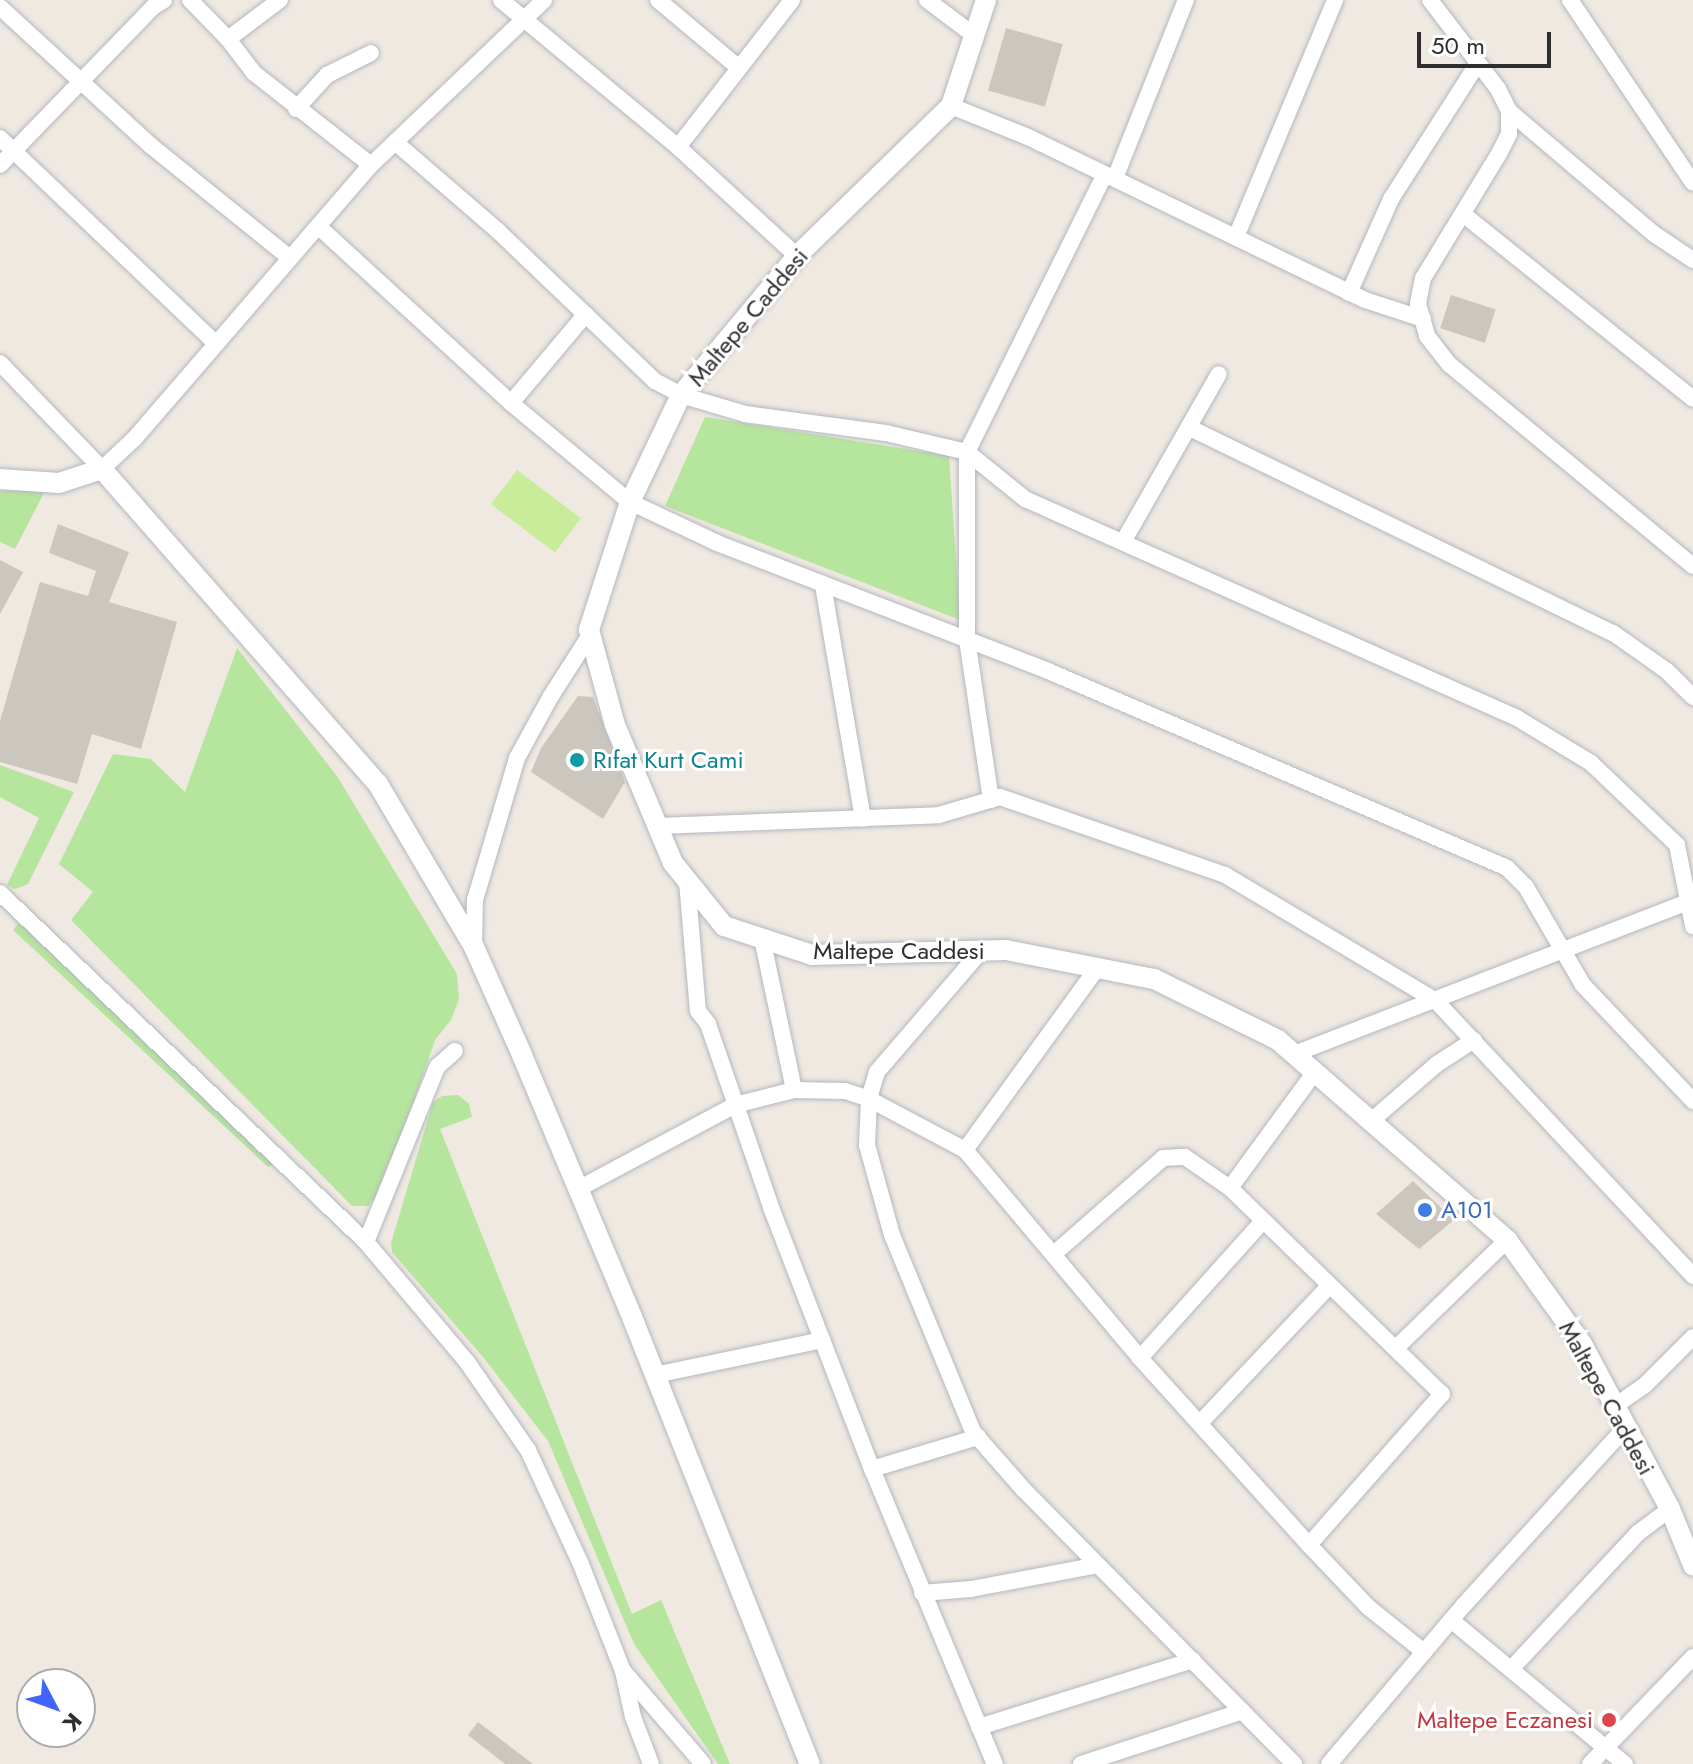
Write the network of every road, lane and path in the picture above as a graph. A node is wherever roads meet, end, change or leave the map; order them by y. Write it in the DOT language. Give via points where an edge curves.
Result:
graph roads {
  1 [pos="164,0"];
  2 [pos="190,0"];
  3 [pos="280,0"];
  4 [pos="501,0"];
  5 [pos="544,0"];
  6 [pos="658,0"];
  7 [pos="792,0"];
  8 [pos="927,0"];
  9 [pos="986,0"];
  10 [pos="1186,0"];
  11 [pos="1335,0"];
  12 [pos="1430,0"];
  13 [pos="1570,0"];
  14 [pos="0,7"];
  15 [pos="524,19"];
  16 [pos="975,36"];
  17 [pos="228,39"];
  18 [pos="371,53"];
  19 [pos="1478,63"];
  20 [pos="739,68"];
  21 [pos="82,83"];
  22 [pos="951,106"];
  23 [pos="296,109"];
  24 [pos="1509,111"];
  25 [pos="0,138"];
  26 [pos="395,142"];
  27 [pos="678,147"];
  28 [pos="14,151"];
  29 [pos="0,165"];
  30 [pos="371,165"];
  31 [pos="1110,176"];
  32 [pos="1693,183"];
  33 [pos="1463,214"];
  34 [pos="319,227"];
  35 [pos="1236,237"];
  36 [pos="797,256"];
  37 [pos="289,257"];
  38 [pos="1693,260"];
  39 [pos="1349,293"];
  40 [pos="586,314"];
  41 [pos="1423,319"];
  42 [pos="216,344"];
  43 [pos="0,363"];
  44 [pos="1219,374"];
  45 [pos="681,395"];
  46 [pos="1693,399"];
  47 [pos="511,403"];
  48 [pos="1190,428"];
  49 [pos="967,452"];
  50 [pos="102,469"];
  51 [pos="0,479"];
  52 [pos="630,502"];
  53 [pos="1123,542"];
  54 [pos="1693,566"];
  55 [pos="823,585"];
  56 [pos="590,635"];
  57 [pos="967,640"];
  58 [pos="1693,697"];
  59 [pos="991,800"];
  60 [pos="863,819"];
  61 [pos="658,826"];
  62 [pos="687,881"];
  63 [pos="0,893"];
  64 [pos="1691,901"];
  65 [pos="1693,926"];
  66 [pos="762,938"];
  67 [pos="474,947"];
  68 [pos="1560,949"];
  69 [pos="981,951"];
  70 [pos="1097,968"];
  71 [pos="1435,1000"];
  72 [pos="1474,1040"];
  73 [pos="455,1051"];
  74 [pos="1294,1054"];
  75 [pos="1315,1072"];
  76 [pos="794,1090"];
  77 [pos="869,1099"];
  78 [pos="1693,1101"];
  79 [pos="735,1105"];
  80 [pos="1371,1121"];
  81 [pos="965,1150"];
  82 [pos="1230,1188"];
  83 [pos="578,1189"];
  84 [pos="1263,1221"];
  85 [pos="1507,1240"];
  86 [pos="366,1242"];
  87 [pos="1055,1253"];
  88 [pos="1693,1276"];
  89 [pos="1328,1287"];
  90 [pos="1693,1337"];
  91 [pos="822,1340"];
  92 [pos="1396,1348"];
  93 [pos="1140,1358"];
  94 [pos="655,1375"];
  95 [pos="1615,1406"];
  96 [pos="1200,1423"];
  97 [pos="1626,1427"];
  98 [pos="978,1437"];
  99 [pos="872,1469"];
  100 [pos="1670,1509"];
  101 [pos="1309,1545"];
  102 [pos="1098,1565"];
  103 [pos="1693,1565"];
  104 [pos="922,1593"];
  105 [pos="1451,1620"];
  106 [pos="1424,1652"];
  107 [pos="1693,1657"];
  108 [pos="1193,1660"];
  109 [pos="1512,1668"];
  110 [pos="623,1671"];
  111 [pos="1243,1711"];
  112 [pos="979,1727"];
  113 [pos="1606,1746"];
  114 [pos="651,1764"];
  115 [pos="703,1764"];
  116 [pos="810,1764"];
  117 [pos="995,1764"];
  118 [pos="1081,1764"];
  119 [pos="1294,1764"];
  120 [pos="1329,1764"];
  121 [pos="1590,1764"];
  122 [pos="1625,1764"];
  1 -- 21 [label="street"];
  2 -- 17 [label="street"];
  3 -- 17 [label="street"];
  4 -- 15 [label="street"];
  5 -- 15 [label="street"];
  6 -- 20 [label="street"];
  7 -- 20 [label="street"];
  8 -- 16 [label="street"];
  9 -- 16 [label="street, Maltepe Caddesi"];
  10 -- 31 [label="street"];
  11 -- 35 [label="street"];
  12 -- 19 [label="street"];
  13 -- 32 [label="street"];
  14 -- 21 [label="street"];
  15 -- 26 [label="street"];
  15 -- 27 [label="street"];
  16 -- 22 [label="street, Maltepe Caddesi"];
  17 -- 23 [label="street" via="254,73"];
  18 -- 23 [label="street" via="327,75"];
  19 -- 24 [label="street"];
  19 -- 39 [label="street" via="1391,199"];
  20 -- 27 [label="street"];
  21 -- 28 [label="street"];
  21 -- 37 [label="street" via="191,181"];
  22 -- 31 [label="street"];
  22 -- 36 [label="street, Maltepe Caddesi"];
  23 -- 30 [label="street"];
  24 -- 33 [label="street" via="1509,134"];
  24 -- 38 [label="street" via="1654,234"];
  25 -- 28 [label="street"];
  26 -- 30 [label="street"];
  26 -- 40 [label="street"];
  27 -- 36 [label="street"];
  28 -- 29 [label="street"];
  28 -- 42 [label="street"];
  30 -- 34 [label="street"];
  31 -- 35 [label="street"];
  31 -- 49 [label="street"];
  33 -- 41 [label="street" via="1423,278 1418,304"];
  33 -- 46 [label="street"];
  34 -- 37 [label="street"];
  34 -- 47 [label="street"];
  35 -- 39 [label="street"];
  36 -- 45 [label="street, Maltepe Caddesi"];
  37 -- 42 [label="street"];
  39 -- 41 [label="street"];
  40 -- 45 [label="street" via="655,381"];
  40 -- 47 [label="street"];
  41 -- 54 [label="street" via="1427,336 1450,365"];
  42 -- 50 [label="street"];
  43 -- 50 [label="street"];
  44 -- 48 [label="street"];
  45 -- 49 [label="street" via="745,414 886,433"];
  45 -- 52 [label="street, Maltepe Caddesi"];
  47 -- 52 [label="street"];
  48 -- 53 [label="street"];
  48 -- 58 [label="street" via="1613,633 1667,671"];
  49 -- 53 [label="street" via="1025,499"];
  49 -- 57 [label="street"];
  50 -- 51 [label="street" via="59,483"];
  50 -- 67 [label="street" via="378,784"];
  52 -- 55 [label="street"];
  52 -- 56 [label="street, Maltepe Caddesi"];
  53 -- 64 [label="street" via="1517,718 1591,763 1677,845"];
  55 -- 57 [label="street"];
  55 -- 60 [label="street"];
  56 -- 61 [label="street, Maltepe Caddesi" via="615,725"];
  56 -- 67 [label="street" via="517,758 475,900"];
  57 -- 59 [label="street"];
  57 -- 68 [label="street" via="1507,868 1526,887"];
  59 -- 60 [label="street" via="939,815"];
  59 -- 71 [label="street" via="1000,797 1225,875"];
  60 -- 61 [label="street"];
  61 -- 62 [label="street, Maltepe Caddesi"];
  62 -- 66 [label="street, Maltepe Caddesi" via="724,926"];
  62 -- 79 [label="street" via="698,1011 708,1024"];
  63 -- 86 [label="street"];
  64 -- 65 [label="street"];
  64 -- 68 [label="street"];
  66 -- 69 [label="street, Maltepe Caddesi" via="812,955"];
  66 -- 76 [label="street"];
  67 -- 83 [label="street"];
  68 -- 71 [label="street"];
  68 -- 78 [label="street" via="1583,985"];
  69 -- 70 [label="street, Maltepe Caddesi" via="1006,950"];
  69 -- 77 [label="street" via="877,1072"];
  70 -- 74 [label="street, Maltepe Caddesi" via="1154,979 1278,1040"];
  70 -- 81 [label="street"];
  71 -- 72 [label="street"];
  71 -- 74 [label="street"];
  72 -- 80 [label="street" via="1437,1064"];
  72 -- 88 [label="street"];
  73 -- 86 [label="street" via="437,1067"];
  74 -- 75 [label="street, Maltepe Caddesi"];
  75 -- 80 [label="street, Maltepe Caddesi"];
  75 -- 82 [label="street"];
  76 -- 77 [label="street" via="845,1091"];
  76 -- 79 [label="street"];
  77 -- 81 [label="street"];
  77 -- 98 [label="street" via="867,1145 892,1235"];
  79 -- 83 [label="street"];
  79 -- 91 [label="street"];
  80 -- 85 [label="street, Maltepe Caddesi"];
  81 -- 87 [label="street"];
  82 -- 84 [label="street"];
  82 -- 87 [label="street" via="1185,1157 1163,1158"];
  83 -- 94 [label="street"];
  84 -- 89 [label="street"];
  84 -- 93 [label="street"];
  85 -- 92 [label="street"];
  85 -- 95 [label="street, Maltepe Caddesi" via="1582,1344"];
  86 -- 110 [label="street" via="467,1362 528,1450"];
  87 -- 93 [label="street"];
  89 -- 92 [label="street"];
  89 -- 96 [label="street"];
  90 -- 95 [label="street" via="1646,1384"];
  91 -- 94 [label="street"];
  91 -- 99 [label="street"];
  92 -- 101 [label="street" via="1442,1394"];
  93 -- 96 [label="street"];
  94 -- 116 [label="street"];
  95 -- 97 [label="street, Maltepe Caddesi"];
  96 -- 101 [label="street"];
  97 -- 100 [label="street, Maltepe Caddesi"];
  97 -- 105 [label="street"];
  98 -- 99 [label="street"];
  98 -- 102 [label="street"];
  99 -- 104 [label="street"];
  100 -- 103 [label="street, Maltepe Caddesi"];
  100 -- 109 [label="street" via="1638,1533"];
  101 -- 106 [label="street" via="1368,1607"];
  102 -- 104 [label="street"];
  102 -- 108 [label="street"];
  104 -- 112 [label="street"];
  105 -- 106 [label="street"];
  105 -- 109 [label="street"];
  106 -- 120 [label="street"];
  107 -- 113 [label="street"];
  108 -- 111 [label="street"];
  108 -- 112 [label="street"];
  109 -- 113 [label="street"];
  110 -- 114 [label="street"];
  110 -- 115 [label="street"];
  111 -- 118 [label="street"];
  111 -- 119 [label="street"];
  112 -- 117 [label="street"];
  113 -- 121 [label="street"];
  113 -- 122 [label="street"];
}
